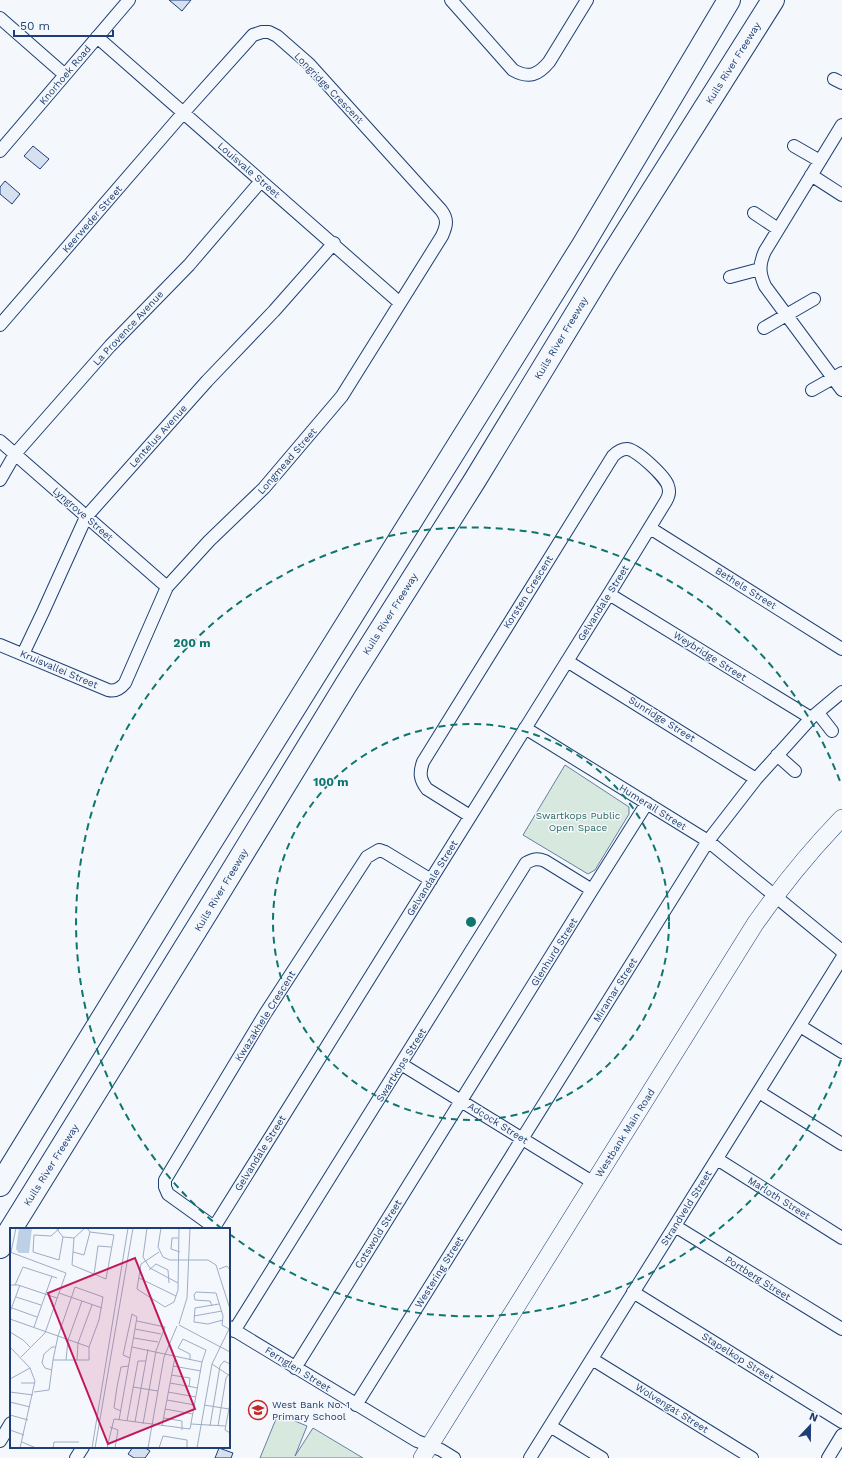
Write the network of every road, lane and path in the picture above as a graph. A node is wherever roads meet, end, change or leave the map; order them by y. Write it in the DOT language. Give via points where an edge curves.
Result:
graph roads {
  1 [pos="129,0"];
  2 [pos="451,0"];
  3 [pos="587,0"];
  4 [pos="729,0"];
  5 [pos="772,0"];
  6 [pos="0,18"];
  7 [pos="97,37"];
  8 [pos="65,74"];
  9 [pos="184,112"];
  10 [pos="842,125"];
  11 [pos="794,146"];
  12 [pos="0,151"];
  13 [pos="820,161"];
  14 [pos="811,175"];
  15 [pos="261,181"];
  16 [pos="842,195"];
  17 [pos="754,213"];
  18 [pos="447,221"];
  19 [pos="778,229"];
  20 [pos="334,243"];
  21 [pos="760,269"];
  22 [pos="730,276"];
  23 [pos="814,299"];
  24 [pos="400,303"];
  25 [pos="786,314"];
  26 [pos="0,325"];
  27 [pos="764,328"];
  28 [pos="838,376"];
  29 [pos="812,390"];
  30 [pos="842,390"];
  31 [pos="0,441"];
  32 [pos="15,454"];
  33 [pos="0,480"];
  34 [pos="86,517"];
  35 [pos="650,528"];
  36 [pos="167,587"];
  37 [pos="609,594"];
  38 [pos="0,645"];
  39 [pos="842,648"];
  40 [pos="23,654"];
  41 [pos="567,661"];
  42 [pos="118,690"];
  43 [pos="842,692"];
  44 [pos="814,715"];
  45 [pos="525,728"];
  46 [pos="832,731"];
  47 [pos="778,755"];
  48 [pos="795,771"];
  49 [pos="756,779"];
  50 [pos="647,803"];
  51 [pos="470,816"];
  52 [pos="842,818"];
  53 [pos="708,840"];
  54 [pos="430,880"];
  55 [pos="592,890"];
  56 [pos="775,896"];
  57 [pos="842,951"];
  58 [pos="842,958"];
  59 [pos="800,1026"];
  60 [pos="842,1052"];
  61 [pos="402,1064"];
  62 [pos="758,1092"];
  63 [pos="461,1101"];
  64 [pos="522,1139"];
  65 [pos="842,1144"];
  66 [pos="717,1159"];
  67 [pos="594,1183"];
  68 [pos="0,1185"];
  69 [pos="675,1226"];
  70 [pos="12,1228"];
  71 [pos="214,1228"];
  72 [pos="10,1231"];
  73 [pos="842,1238"];
  74 [pos="0,1247"];
  75 [pos="634,1292"];
  76 [pos="232,1329"];
  77 [pos="842,1330"];
  78 [pos="592,1359"];
  79 [pos="295,1368"];
  80 [pos="356,1405"];
  81 [pos="842,1422"];
  82 [pos="10,1425"];
  83 [pos="550,1426"];
  84 [pos="842,1435"];
  85 [pos="0,1441"];
  86 [pos="81,1448"];
  87 [pos="426,1452"];
  88 [pos="76,1458"];
  89 [pos="454,1458"];
  90 [pos="530,1458"];
  91 [pos="602,1458"];
  92 [pos="752,1458"];
  93 [pos="828,1458"];
  1 -- 7 [label="street, Knorhoek Road"];
  2 -- 3 [label="street" via="513,70 532,75 549,62"];
  4 -- 68 [label="highway" via="584,245"];
  5 -- 70 [label="highway, Kuils River Freeway" via="351,676"];
  6 -- 8 [label="street"];
  7 -- 8 [label="street, Knorhoek Road"];
  7 -- 9 [label="street, Louisvale Street"];
  8 -- 12 [label="street, Knorhoek Road"];
  9 -- 15 [label="street, Louisvale Street"];
  9 -- 18 [label="street, Longridge Crescent" via="253,35 269,32 309,64 441,210"];
  9 -- 26 [label="street, Keerweder Street"];
  10 -- 13 [label="street"];
  11 -- 13 [label="street"];
  13 -- 14 [label="street"];
  14 -- 16 [label="street"];
  14 -- 19 [label="street"];
  15 -- 20 [label="street, Louisvale Street"];
  15 -- 32 [label="street, La Provence Avenue" via="189,264 110,346"];
  17 -- 19 [label="street"];
  18 -- 24 [label="street, Longmead Street" via="442,236"];
  19 -- 21 [label="street" via="765,250"];
  20 -- 24 [label="street, Louisvale Street"];
  20 -- 34 [label="street, Lentelus Avenue"];
  21 -- 22 [label="street"];
  21 -- 25 [label="street" via="765,286"];
  23 -- 25 [label="street"];
  24 -- 36 [label="street, Longmead Street" via="342,396 264,488 209,540"];
  25 -- 27 [label="street"];
  25 -- 28 [label="street"];
  28 -- 29 [label="street"];
  28 -- 30 [label="street"];
  31 -- 32 [label="street, Lyngrove Street"];
  32 -- 33 [label="street, La Provence Avenue"];
  32 -- 34 [label="street, Lyngrove Street"];
  34 -- 36 [label="street, Lyngrove Street"];
  34 -- 40 [label="street, Lentelus Avenue"];
  35 -- 37 [label="street, Gelvandale Street"];
  35 -- 39 [label="street, Bethels Street"];
  35 -- 51 [label="street, Korsten Crescent" via="668,497 668,486 664,478 637,453 621,450 613,456 423,762 420,774 423,785"];
  36 -- 42 [label="street, Longmead Street" via="125,683"];
  37 -- 41 [label="street, Gelvandale Street"];
  37 -- 44 [label="street, Weybridge Street"];
  38 -- 40 [label="street, Kruisvallei Street"];
  40 -- 42 [label="street, Kruisvallei Street" via="108,690"];
  41 -- 45 [label="street, Gelvandale Street"];
  41 -- 49 [label="street, Sunridge Street"];
  43 -- 44 [label="street"];
  44 -- 46 [label="street"];
  44 -- 47 [label="street"];
  45 -- 50 [label="street, Humerail Street"];
  45 -- 51 [label="street, Gelvandale Street"];
  47 -- 48 [label="street"];
  47 -- 49 [label="street"];
  49 -- 53 [label="street"];
  50 -- 53 [label="street, Humerail Street"];
  50 -- 55 [label="street, Glenhurd Street"];
  51 -- 54 [label="street, Gelvandale Street"];
  52 -- 56 [label="street, Westbank Main Road"];
  53 -- 56 [label="street, Humerail Street"];
  53 -- 64 [label="street, Miramar Street"];
  54 -- 71 [label="street, Gelvandale Street"];
  54 -- 71 [label="street, Kwazakhele Crescent" via="385,852 379,850 367,856 265,1014 165,1180 168,1194"];
  55 -- 61 [label="street, Swartkops Street" via="545,860 538,858 526,864"];
  55 -- 63 [label="street, Glenhurd Street"];
  56 -- 57 [label="street, Humerail Street"];
  56 -- 67 [label="street, Westbank Main Road" via="754,924"];
  58 -- 59 [label="street, Strandveld Street"];
  59 -- 60 [label="street"];
  59 -- 62 [label="street, Strandveld Street"];
  61 -- 63 [label="street, Adcock Street"];
  61 -- 76 [label="street, Swartkops Street"];
  62 -- 65 [label="street"];
  62 -- 66 [label="street, Strandveld Street"];
  63 -- 64 [label="street, Adcock Street"];
  63 -- 79 [label="street, Cotswold Street"];
  64 -- 67 [label="street, Adcock Street"];
  64 -- 80 [label="street, Westering Street"];
  66 -- 69 [label="street, Strandveld Street"];
  66 -- 73 [label="street, Marloth Street"];
  67 -- 87 [label="street, Westbank Main Road"];
  69 -- 75 [label="street, Strandveld Street"];
  69 -- 77 [label="street, Portberg Street"];
  72 -- 74 [label="highway, Kuils River Freeway"];
  75 -- 78 [label="street, Strandveld Street"];
  75 -- 81 [label="street, Stapelkop Street"];
  76 -- 79 [label="street, Fernglen Street"];
  78 -- 83 [label="street, Strandveld Street"];
  78 -- 92 [label="street, Wolvengat Street"];
  79 -- 80 [label="street, Fernglen Street"];
  80 -- 87 [label="street, Fernglen Street" via="417,1441"];
  82 -- 85 [label="street"];
  83 -- 90 [label="street, Strandveld Street"];
  83 -- 91 [label="street"];
  84 -- 93 [label="street"];
  86 -- 88 [label="street"];
  87 -- 89 [label="street, Fernglen Street" via="441,1450"];
}
